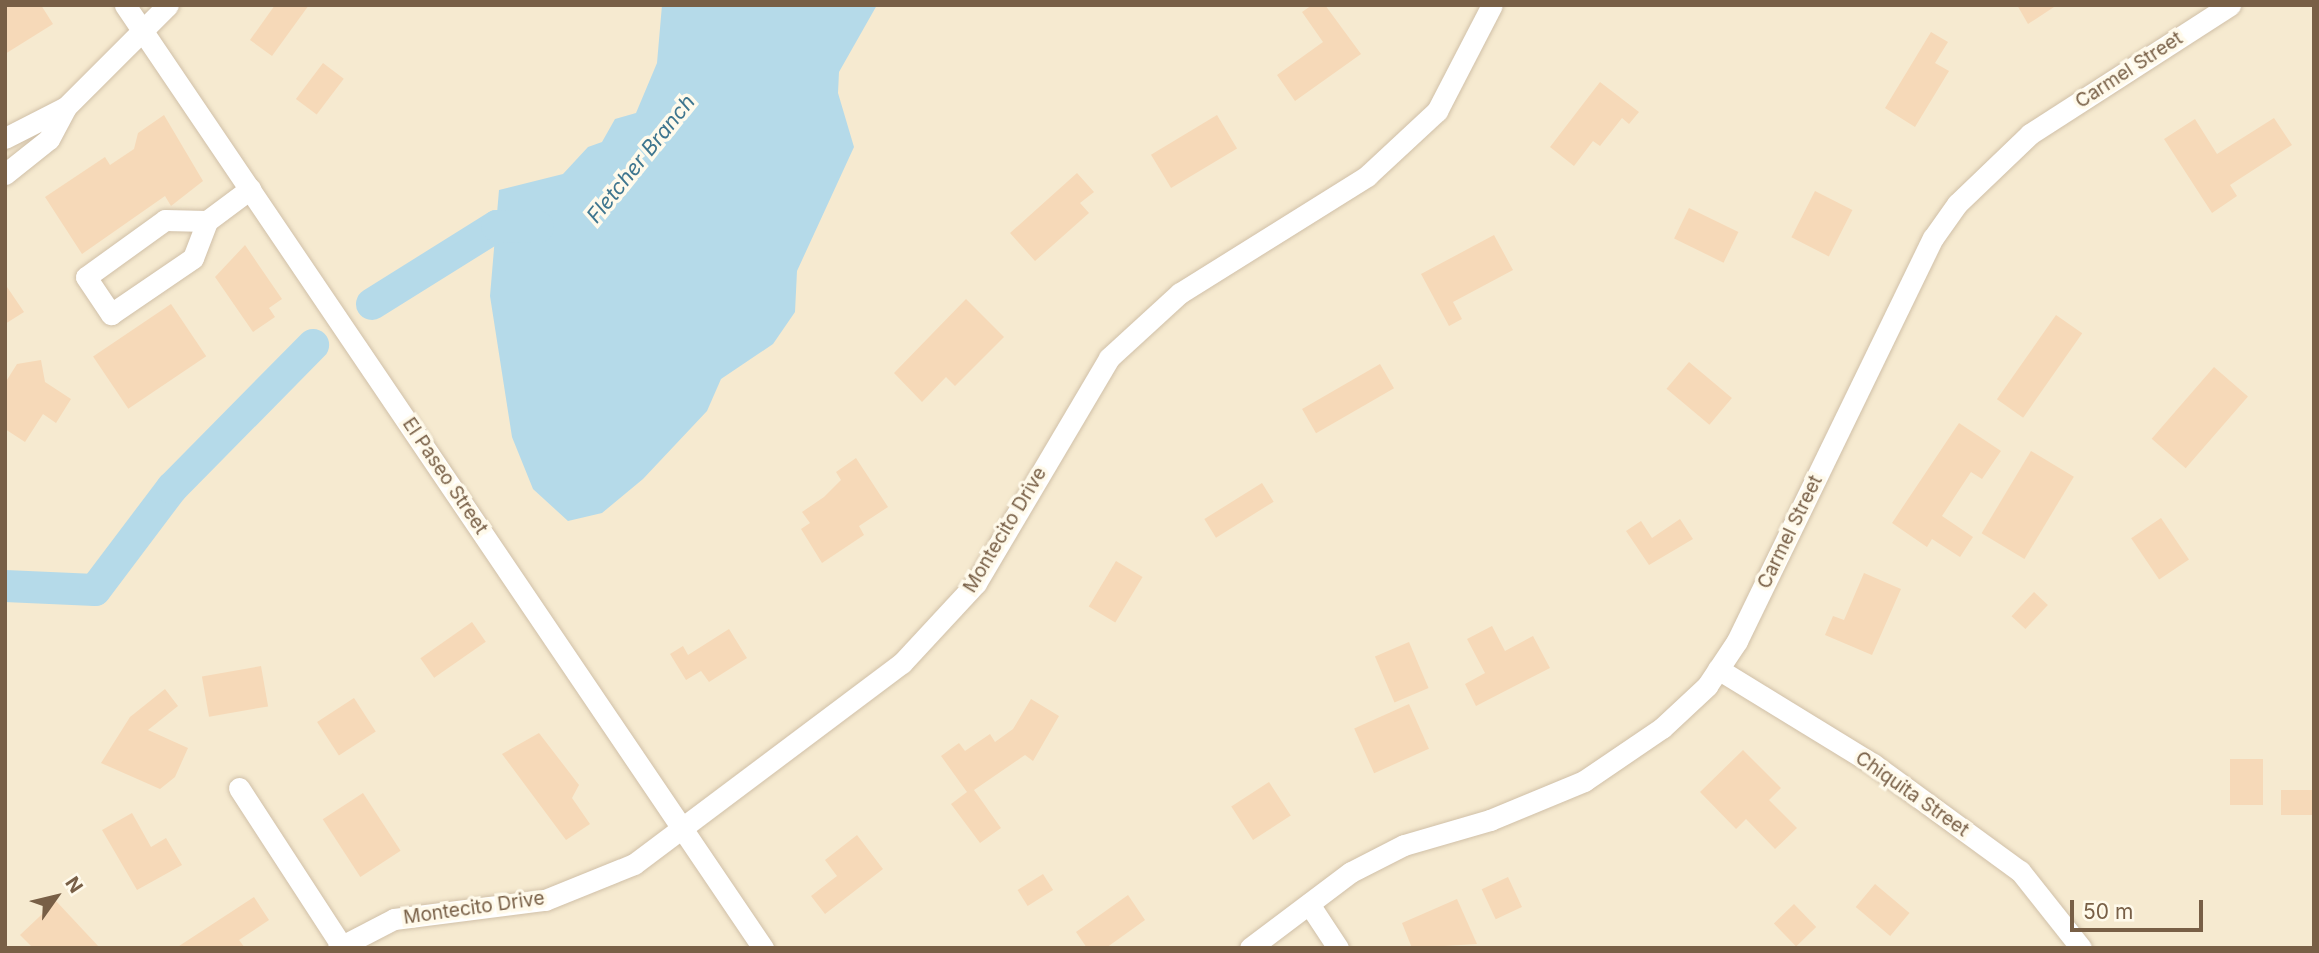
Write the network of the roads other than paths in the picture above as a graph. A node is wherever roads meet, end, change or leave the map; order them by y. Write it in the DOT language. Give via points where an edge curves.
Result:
graph roads {
  1 [pos="125,5"];
  2 [pos="168,5"];
  3 [pos="1492,5"];
  4 [pos="2230,5"];
  5 [pos="145,35"];
  6 [pos="66,107"];
  7 [pos="5,138"];
  8 [pos="5,174"];
  9 [pos="250,189"];
  10 [pos="207,221"];
  11 [pos="1718,669"];
  12 [pos="239,788"];
  13 [pos="684,831"];
  14 [pos="1309,904"];
  15 [pos="339,946"];
  16 [pos="763,948"];
  17 [pos="1250,948"];
  18 [pos="1338,948"];
  19 [pos="2081,948"];
  1 -- 5 [label="street, El Paseo Street"];
  2 -- 5 [label="street"];
  3 -- 13 [label="street, Montecito Drive" via="1437,111 1367,176 1180,293 1109,358 975,583 948,616 902,663"];
  4 -- 11 [label="street, Carmel Street" via="2030,134 1956,204 1933,238 1737,641"];
  5 -- 6 [label="street"];
  5 -- 9 [label="street, El Paseo Street"];
  6 -- 7 [label="street"];
  6 -- 8 [label="street" via="49,139"];
  9 -- 10 [label="street"];
  9 -- 13 [label="street, El Paseo Street"];
  10 -- 10 [label="street" via="165,220 86,277 111,314 193,258"];
  11 -- 14 [label="street, Carmel Street" via="1661,728 1584,781 1490,820 1404,845"];
  11 -- 19 [label="street, Chiquita Street" via="1873,764 2020,871"];
  12 -- 15 [label="street"];
  13 -- 15 [label="street, Montecito Drive" via="634,864 577,890 458,914 394,919"];
  13 -- 16 [label="street, El Paseo Street"];
  14 -- 17 [label="street, Carmel Street"];
  14 -- 18 [label="street"];
}
